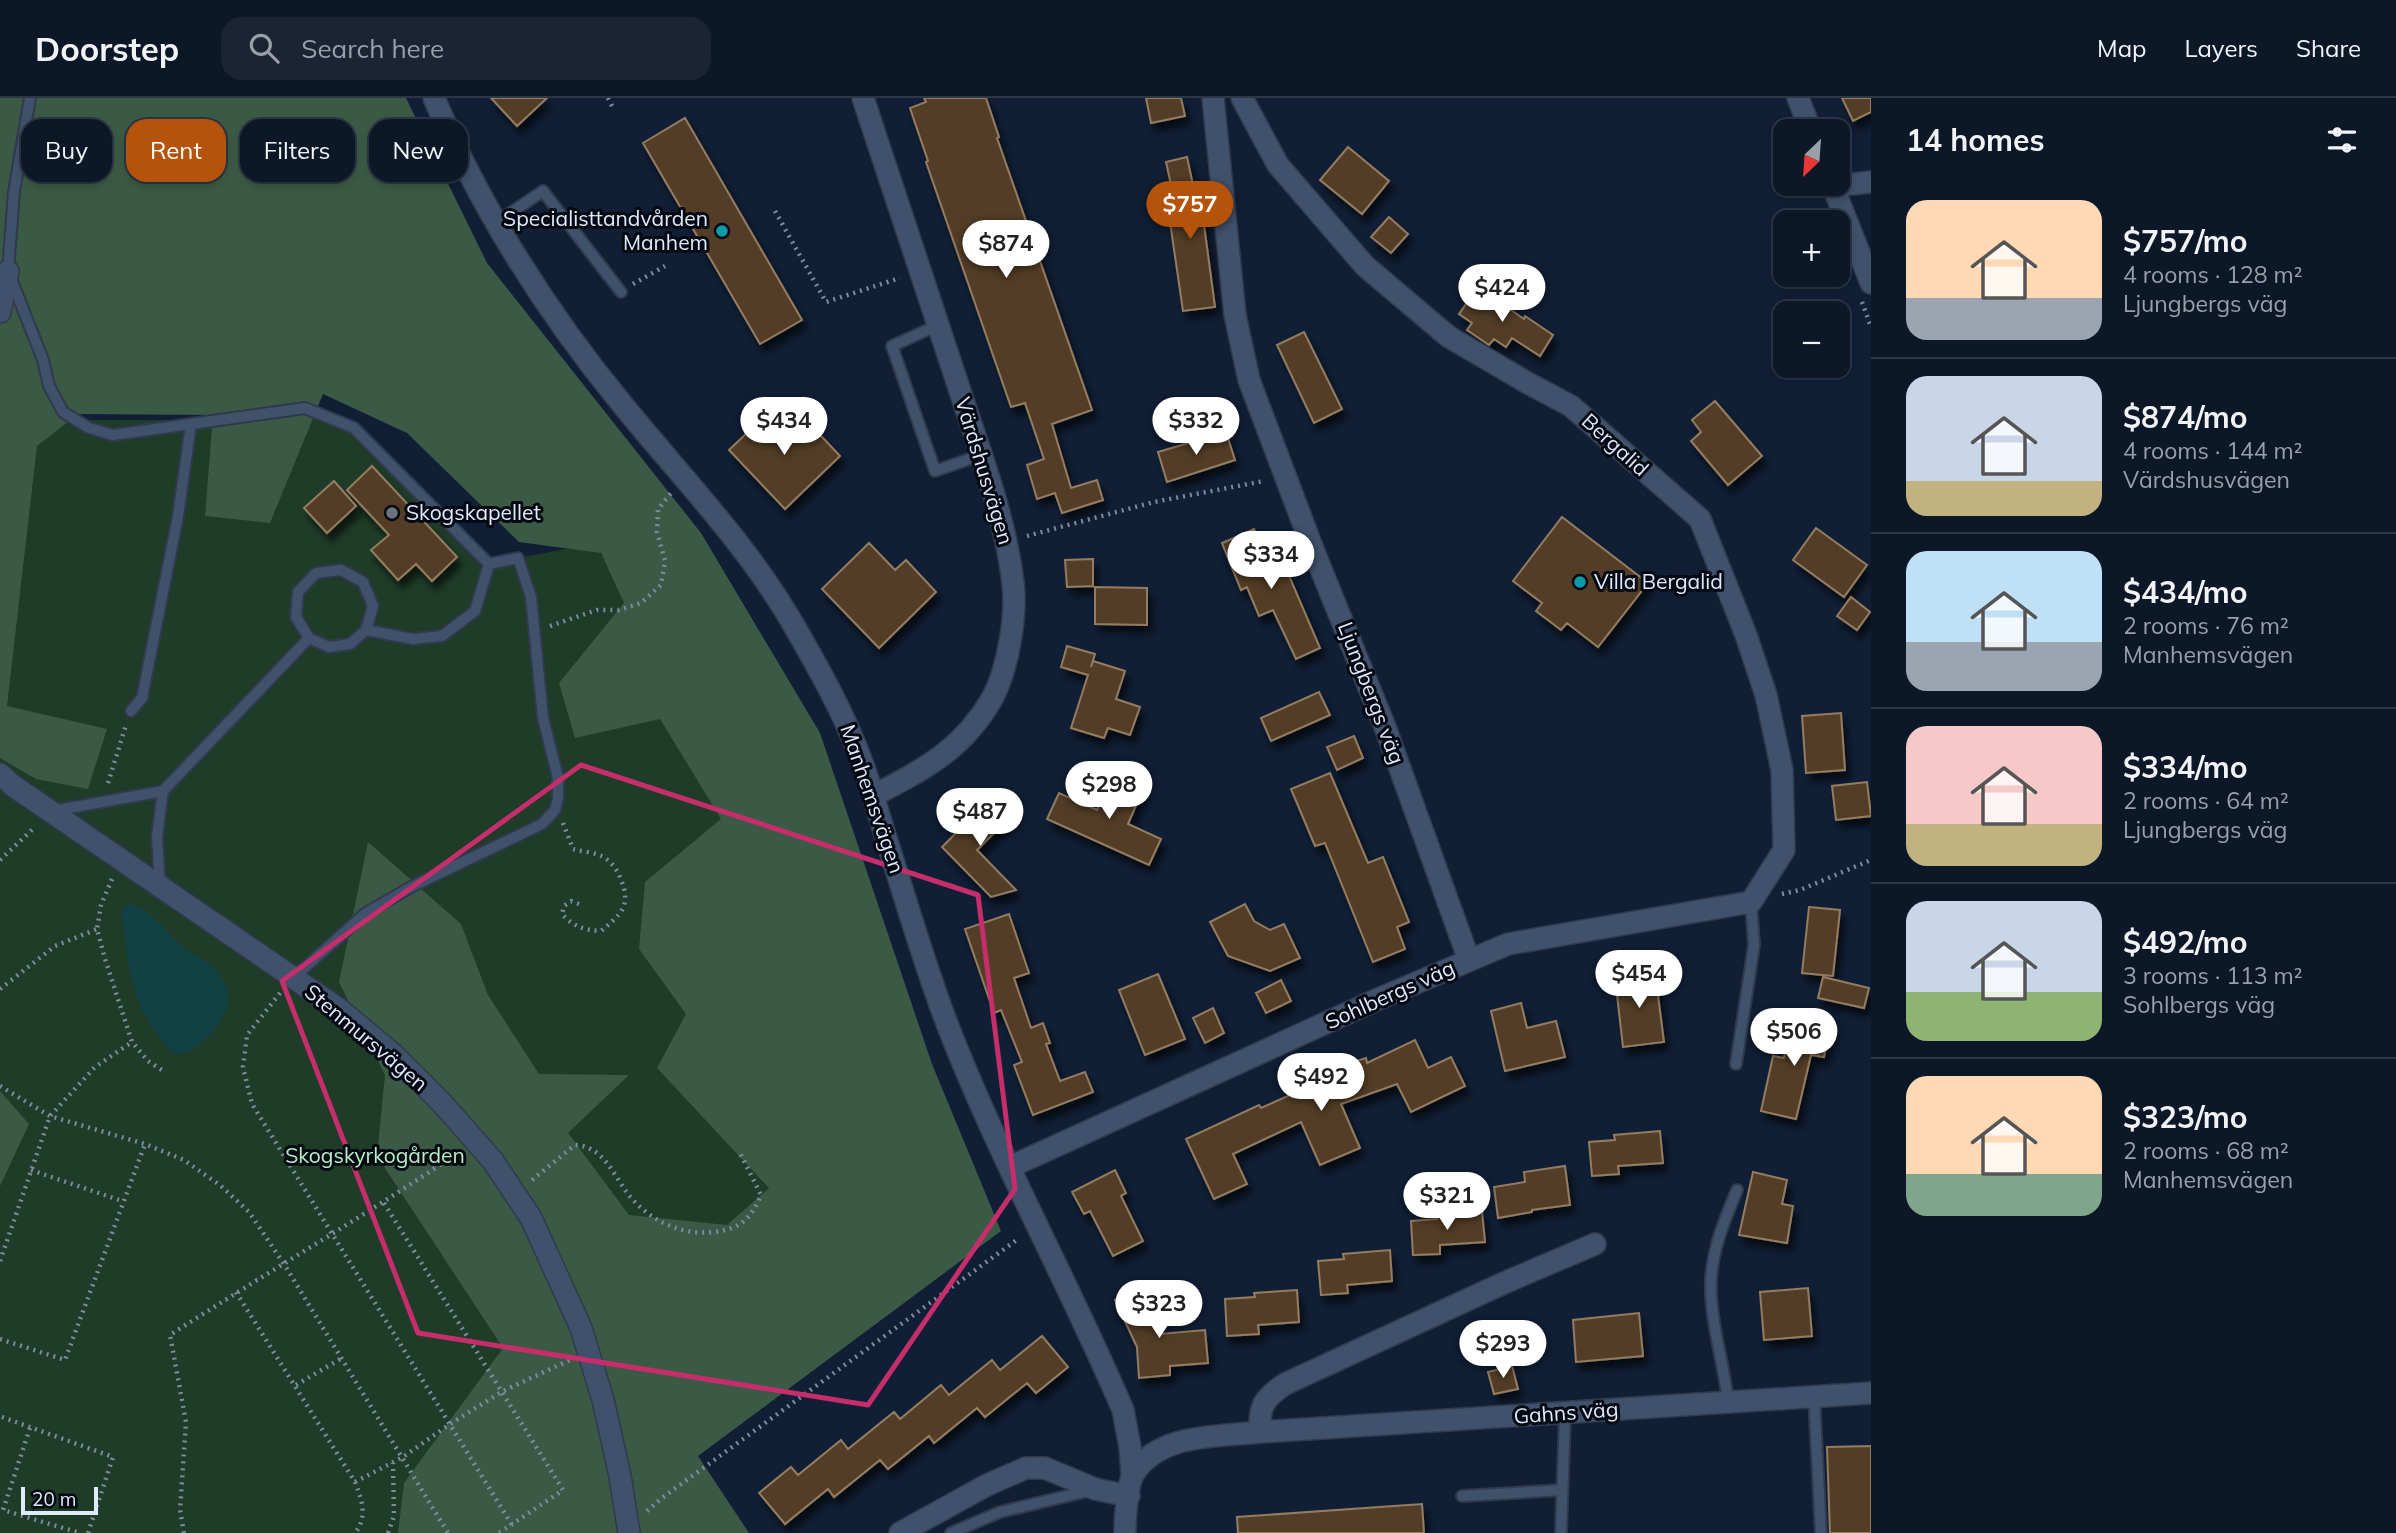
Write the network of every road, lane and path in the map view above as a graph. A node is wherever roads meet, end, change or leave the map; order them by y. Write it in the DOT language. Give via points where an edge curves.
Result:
graph roads {
  1 [pos="30,98"];
  2 [pos="434,98"];
  3 [pos="608,98"];
  4 [pos="863,98"];
  5 [pos="1213,98"];
  6 [pos="1242,98"];
  7 [pos="1798,98"];
  8 [pos="613,108"];
  9 [pos="1806,119"];
  10 [pos="1871,182"];
  11 [pos="1850,184"];
  12 [pos="1837,196"];
  13 [pos="775,211"];
  14 [pos="496,222"];
  15 [pos="665,266"];
  16 [pos="8,271"];
  17 [pos="920,271"];
  18 [pos="1871,283"];
  19 [pos="621,292"];
  20 [pos="0,312"];
  21 [pos="938,325"];
  22 [pos="191,424"];
  23 [pos="981,455"];
  24 [pos="684,475"];
  25 [pos="1285,477"];
  26 [pos="1006,542"];
  27 [pos="489,564"];
  28 [pos="366,630"];
  29 [pos="534,630"];
  30 [pos="309,638"];
  31 [pos="131,710"];
  32 [pos="0,774"];
  33 [pos="163,791"];
  34 [pos="873,796"];
  35 [pos="102,803"];
  36 [pos="555,810"];
  37 [pos="51,811"];
  38 [pos="120,857"];
  39 [pos="0,860"];
  40 [pos="1871,860"];
  41 [pos="160,885"];
  42 [pos="1751,901"];
  43 [pos="579,904"];
  44 [pos="97,929"];
  45 [pos="1469,960"];
  46 [pos="293,978"];
  47 [pos="0,989"];
  48 [pos="132,1042"];
  49 [pos="1736,1064"];
  50 [pos="165,1072"];
  51 [pos="0,1086"];
  52 [pos="50,1116"];
  53 [pos="475,1141"];
  54 [pos="145,1144"];
  55 [pos="740,1153"];
  56 [pos="1010,1167"];
  57 [pos="30,1170"];
  58 [pos="512,1189"];
  59 [pos="1737,1190"];
  60 [pos="122,1201"];
  61 [pos="384,1203"];
  62 [pos="1038,1227"];
  63 [pos="331,1233"];
  64 [pos="1595,1244"];
  65 [pos="0,1261"];
  66 [pos="284,1264"];
  67 [pos="236,1293"];
  68 [pos="0,1339"];
  69 [pos="588,1351"];
  70 [pos="342,1357"];
  71 [pos="296,1385"];
  72 [pos="503,1391"];
  73 [pos="1871,1392"];
  74 [pos="1814,1396"];
  75 [pos="1728,1402"];
  76 [pos="1565,1413"];
  77 [pos="1,1419"];
  78 [pos="450,1424"];
  79 [pos="30,1428"];
  80 [pos="1260,1432"];
  81 [pos="403,1457"];
  82 [pos="393,1463"];
  83 [pos="355,1482"];
  84 [pos="1131,1486"];
  85 [pos="1095,1489"];
  86 [pos="1562,1490"];
  87 [pos="1462,1496"];
  88 [pos="512,1525"];
  89 [pos="977,1527"];
  90 [pos="628,1530"];
  91 [pos="80,1533"];
  92 [pos="88,1533"];
  93 [pos="184,1533"];
  94 [pos="355,1533"];
  95 [pos="388,1533"];
  96 [pos="448,1533"];
  97 [pos="499,1533"];
  98 [pos="900,1533"];
  99 [pos="951,1533"];
  100 [pos="1125,1533"];
  101 [pos="1560,1533"];
  102 [pos="1821,1533"];
  1 -- 16 [label="lane" via="14,192"];
  2 -- 14 [label="street, Manhemsvägen" via="454,146"];
  3 -- 8 [label="path"];
  4 -- 17 [label="street, Värdshusvägen"];
  5 -- 25 [label="street, Ljungbergs väg" via="1235,316 1249,380"];
  6 -- 42 [label="street, Bergalid" via="1278,165 1365,266 1449,337 1571,405 1700,519 1766,695 1782,770 1784,850"];
  7 -- 9 [label="street"];
  10 -- 11 [label="street"];
  12 -- 18 [label="street"];
  13 -- 17 [label="path" via="826,302"];
  14 -- 19 [label="lane" via="543,191"];
  14 -- 24 [label="street, Manhemsvägen" via="586,358"];
  15 -- 19 [label="path"];
  16 -- 20 [label="street"];
  16 -- 22 [label="lane" via="49,386 63,412 89,428 113,435"];
  17 -- 21 [label="street, Värdshusvägen"];
  21 -- 23 [label="street, Värdshusvägen"];
  21 -- 23 [label="lane" via="892,346 935,471"];
  22 -- 27 [label="lane" via="305,408 354,428"];
  22 -- 31 [label="lane" via="142,698"];
  23 -- 26 [label="street, Värdshusvägen"];
  24 -- 29 [label="path" via="658,509 657,532 665,561 661,584 641,603 597,610"];
  24 -- 34 [label="street, Manhemsvägen" via="762,574 794,625 840,708"];
  25 -- 26 [label="path" via="1154,502"];
  25 -- 45 [label="street, Ljungbergs väg" via="1363,669"];
  26 -- 34 [label="street, Värdshusvägen" via="1014,586 1013,619 992,697 956,746"];
  27 -- 28 [label="lane" via="475,611 442,636 414,639"];
  27 -- 29 [label="lane" via="518,558 531,597"];
  28 -- 30 [label="lane" via="350,644 329,647"];
  28 -- 30 [label="lane" via="373,606 363,582 341,570 316,573 298,592 296,617"];
  29 -- 36 [label="lane" via="543,718 558,778"];
  30 -- 33 [label="lane"];
  31 -- 35 [label="path"];
  32 -- 37 [label="street, Stenmursvägen"];
  33 -- 35 [label="lane"];
  33 -- 41 [label="lane" via="157,837"];
  34 -- 56 [label="street, Manhemsvägen" via="946,1021"];
  35 -- 37 [label="lane"];
  36 -- 43 [label="path" via="573,849 606,859 617,869 625,888 622,912 601,931 573,925 562,914 570,901"];
  36 -- 46 [label="lane" via="542,824 366,913"];
  37 -- 38 [label="street, Stenmursvägen"];
  37 -- 39 [label="path"];
  38 -- 41 [label="street, Stenmursvägen"];
  38 -- 44 [label="path"];
  40 -- 42 [label="path" via="1800,890"];
  41 -- 46 [label="street, Stenmursvägen"];
  42 -- 45 [label="street, Sohlbergs väg" via="1526,940"];
  42 -- 49 [label="lane" via="1754,945"];
  44 -- 47 [label="path" via="55,946"];
  44 -- 48 [label="path"];
  45 -- 56 [label="street, Sohlbergs väg"];
  46 -- 53 [label="street, Stenmursvägen" via="392,1053"];
  46 -- 63 [label="path" via="247,1035 243,1067 252,1104"];
  48 -- 50 [label="path"];
  48 -- 52 [label="path" via="95,1067"];
  51 -- 52 [label="path"];
  52 -- 54 [label="path"];
  52 -- 57 [label="path"];
  53 -- 58 [label="street, Stenmursvägen"];
  53 -- 61 [label="path"];
  54 -- 60 [label="path"];
  54 -- 66 [label="path" via="184,1160 221,1185 249,1212"];
  55 -- 58 [label="path" via="761,1195 754,1213 732,1230 701,1234 645,1213 603,1158 588,1146 575,1145 533,1180"];
  56 -- 62 [label="street, Manhemsvägen"];
  57 -- 60 [label="path"];
  57 -- 65 [label="path"];
  58 -- 69 [label="street, Stenmursvägen" via="531,1218"];
  59 -- 75 [label="lane" via="1717,1244 1711,1279"];
  60 -- 68 [label="path" via="65,1360"];
  61 -- 63 [label="path"];
  61 -- 72 [label="path"];
  62 -- 84 [label="street, Manhemsvägen" via="1123,1410"];
  62 -- 90 [label="path" via="684,1481"];
  63 -- 66 [label="path"];
  63 -- 78 [label="path"];
  64 -- 80 [label="street" via="1285,1384 1261,1406"];
  66 -- 67 [label="path"];
  66 -- 70 [label="path"];
  67 -- 71 [label="path"];
  67 -- 93 [label="path" via="170,1335 186,1422 180,1510"];
  69 -- 72 [label="path"];
  69 -- 90 [label="street, Stenmursvägen" via="604,1400"];
  70 -- 71 [label="path"];
  70 -- 81 [label="path"];
  71 -- 83 [label="path"];
  72 -- 78 [label="path"];
  72 -- 88 [label="path" via="563,1490"];
  73 -- 74 [label="street, Gahns väg"];
  74 -- 75 [label="street, Gahns väg"];
  74 -- 102 [label="lane"];
  75 -- 76 [label="street, Gahns väg"];
  76 -- 80 [label="street, Gahns väg"];
  76 -- 86 [label="lane"];
  77 -- 79 [label="path"];
  78 -- 81 [label="path"];
  78 -- 88 [label="path"];
  79 -- 91 [label="path" via="3,1510"];
  79 -- 92 [label="path" via="113,1457"];
  80 -- 84 [label="street, Gahns väg" via="1187,1440 1151,1453"];
  81 -- 82 [label="path"];
  81 -- 96 [label="path"];
  82 -- 83 [label="path"];
  82 -- 95 [label="path" via="394,1517"];
  83 -- 94 [label="path" via="363,1504 361,1525"];
  84 -- 85 [label="street"];
  84 -- 100 [label="street, Manhemsvägen"];
  85 -- 89 [label="lane" via="1000,1512"];
  85 -- 98 [label="street" via="1045,1468 1026,1468"];
  86 -- 87 [label="lane"];
  86 -- 101 [label="lane"];
  88 -- 97 [label="path"];
  89 -- 99 [label="lane"];
}
